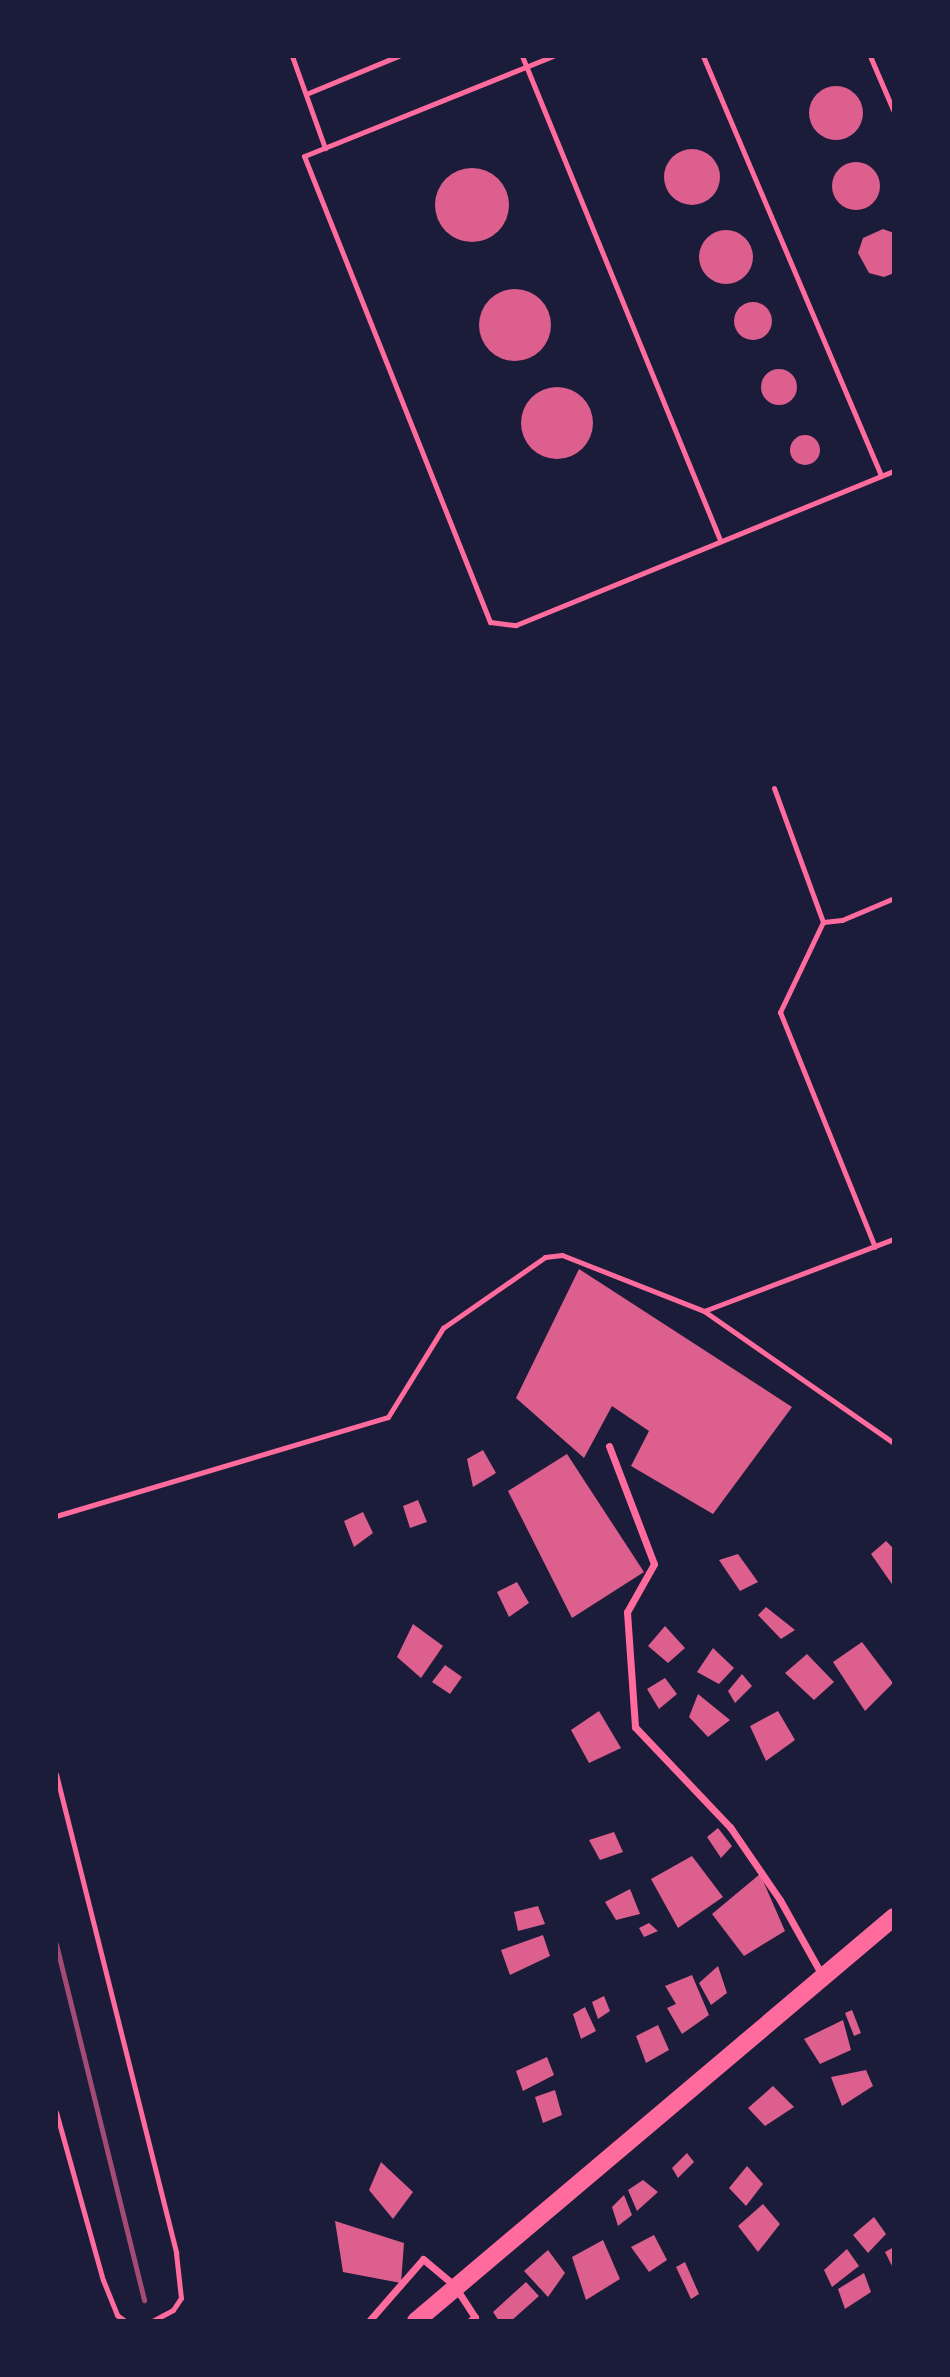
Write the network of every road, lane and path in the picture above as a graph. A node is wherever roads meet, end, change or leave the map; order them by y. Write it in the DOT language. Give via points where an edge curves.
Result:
graph roads {
  1 [pos="292,56"];
  2 [pos="398,56"];
  3 [pos="522,56"];
  4 [pos="553,56"];
  5 [pos="703,56"];
  6 [pos="870,56"];
  7 [pos="527,68"];
  8 [pos="306,94"];
  9 [pos="894,113"];
  10 [pos="325,148"];
  11 [pos="894,471"];
  12 [pos="881,476"];
  13 [pos="720,540"];
  14 [pos="774,788"];
  15 [pos="894,898"];
  16 [pos="823,922"];
  17 [pos="894,1239"];
  18 [pos="875,1247"];
  19 [pos="704,1311"];
  20 [pos="894,1443"];
  21 [pos="610,1446"];
  22 [pos="56,1516"];
  23 [pos="56,1773"];
  24 [pos="894,1917"];
  25 [pos="823,1977"];
  26 [pos="56,2112"];
  27 [pos="454,2285"];
  28 [pos="125,2321"];
  29 [pos="152,2321"];
  30 [pos="369,2321"];
  31 [pos="416,2321"];
  32 [pos="470,2321"];
  1 -- 8 [label="lane"];
  2 -- 8 [label="lane"];
  3 -- 7 [label="lane"];
  4 -- 7 [label="lane"];
  5 -- 12 [label="lane"];
  6 -- 9 [label="lane"];
  7 -- 10 [label="lane"];
  7 -- 13 [label="lane"];
  8 -- 10 [label="lane"];
  10 -- 13 [label="lane" via="304,156 490,622 516,625"];
  11 -- 12 [label="lane"];
  12 -- 13 [label="lane"];
  14 -- 16 [label="lane"];
  15 -- 16 [label="lane" via="842,920"];
  16 -- 18 [label="lane" via="780,1013"];
  17 -- 18 [label="lane"];
  18 -- 19 [label="lane"];
  19 -- 20 [label="lane"];
  19 -- 22 [label="lane" via="562,1255 545,1257 443,1328 388,1417"];
  21 -- 25 [label="street" via="654,1564 627,1612 635,1727 730,1827 780,1900"];
  23 -- 29 [label="lane" via="176,2253 180,2298 173,2310"];
  24 -- 25 [label="main road"];
  25 -- 27 [label="main road"];
  26 -- 28 [label="lane" via="103,2280 117,2315"];
  27 -- 30 [label="street" via="423,2259"];
  27 -- 31 [label="main road"];
  27 -- 32 [label="street" via="475,2317"];
}
